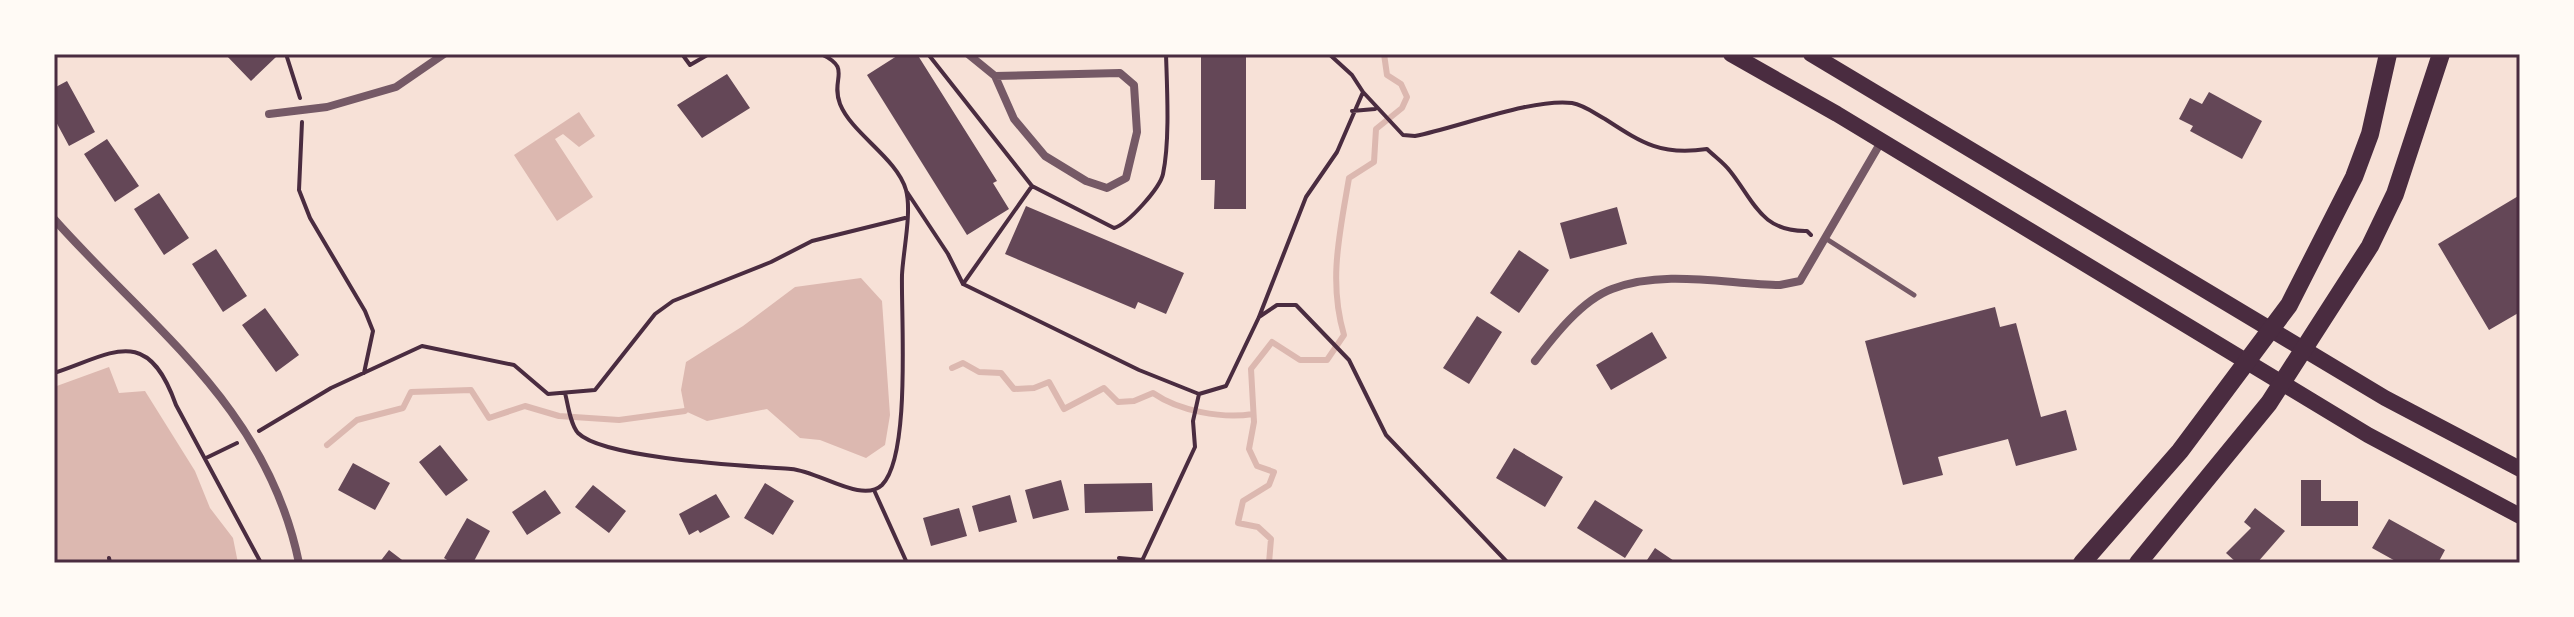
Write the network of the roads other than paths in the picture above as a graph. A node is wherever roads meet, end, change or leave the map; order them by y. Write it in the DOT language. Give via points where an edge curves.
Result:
graph roads {
  1 [pos="444,54"];
  2 [pos="968,54"];
  3 [pos="1731,54"];
  4 [pos="1811,54"];
  5 [pos="2388,54"];
  6 [pos="2441,54"];
  7 [pos="995,76"];
  8 [pos="269,114"];
  9 [pos="1881,142"];
  10 [pos="54,219"];
  11 [pos="1823,241"];
  12 [pos="1914,295"];
  13 [pos="2272,331"];
  14 [pos="2304,348"];
  15 [pos="2246,360"];
  16 [pos="1535,361"];
  17 [pos="2282,382"];
  18 [pos="2520,469"];
  19 [pos="2520,516"];
  20 [pos="299,563"];
  21 [pos="2082,563"];
  22 [pos="2138,563"];
  1 -- 8 [label="street" via="396,87"];
  2 -- 7 [label="street"];
  3 -- 9 [label="main road"];
  4 -- 13 [label="main road"];
  5 -- 13 [label="main road" via="2354,177"];
  6 -- 14 [label="main road" via="2395,194 2370,246"];
  7 -- 7 [label="street" via="1014,119 1045,156 1107,188 1126,178 1137,132 1134,85 1120,73"];
  9 -- 11 [label="street"];
  9 -- 15 [label="main road"];
  10 -- 20 [label="street" via="183,349 225,400 281,506"];
  11 -- 12 [label="lane"];
  11 -- 16 [label="street" via="1800,281 1780,285 1646,280 1610,289 1554,337"];
  13 -- 14 [label="main road"];
  13 -- 15 [label="main road"];
  14 -- 17 [label="main road"];
  14 -- 18 [label="main road" via="2385,398"];
  15 -- 17 [label="main road"];
  15 -- 21 [label="main road" via="2180,451"];
  17 -- 19 [label="main road" via="2434,473"];
  17 -- 22 [label="main road"];
}
